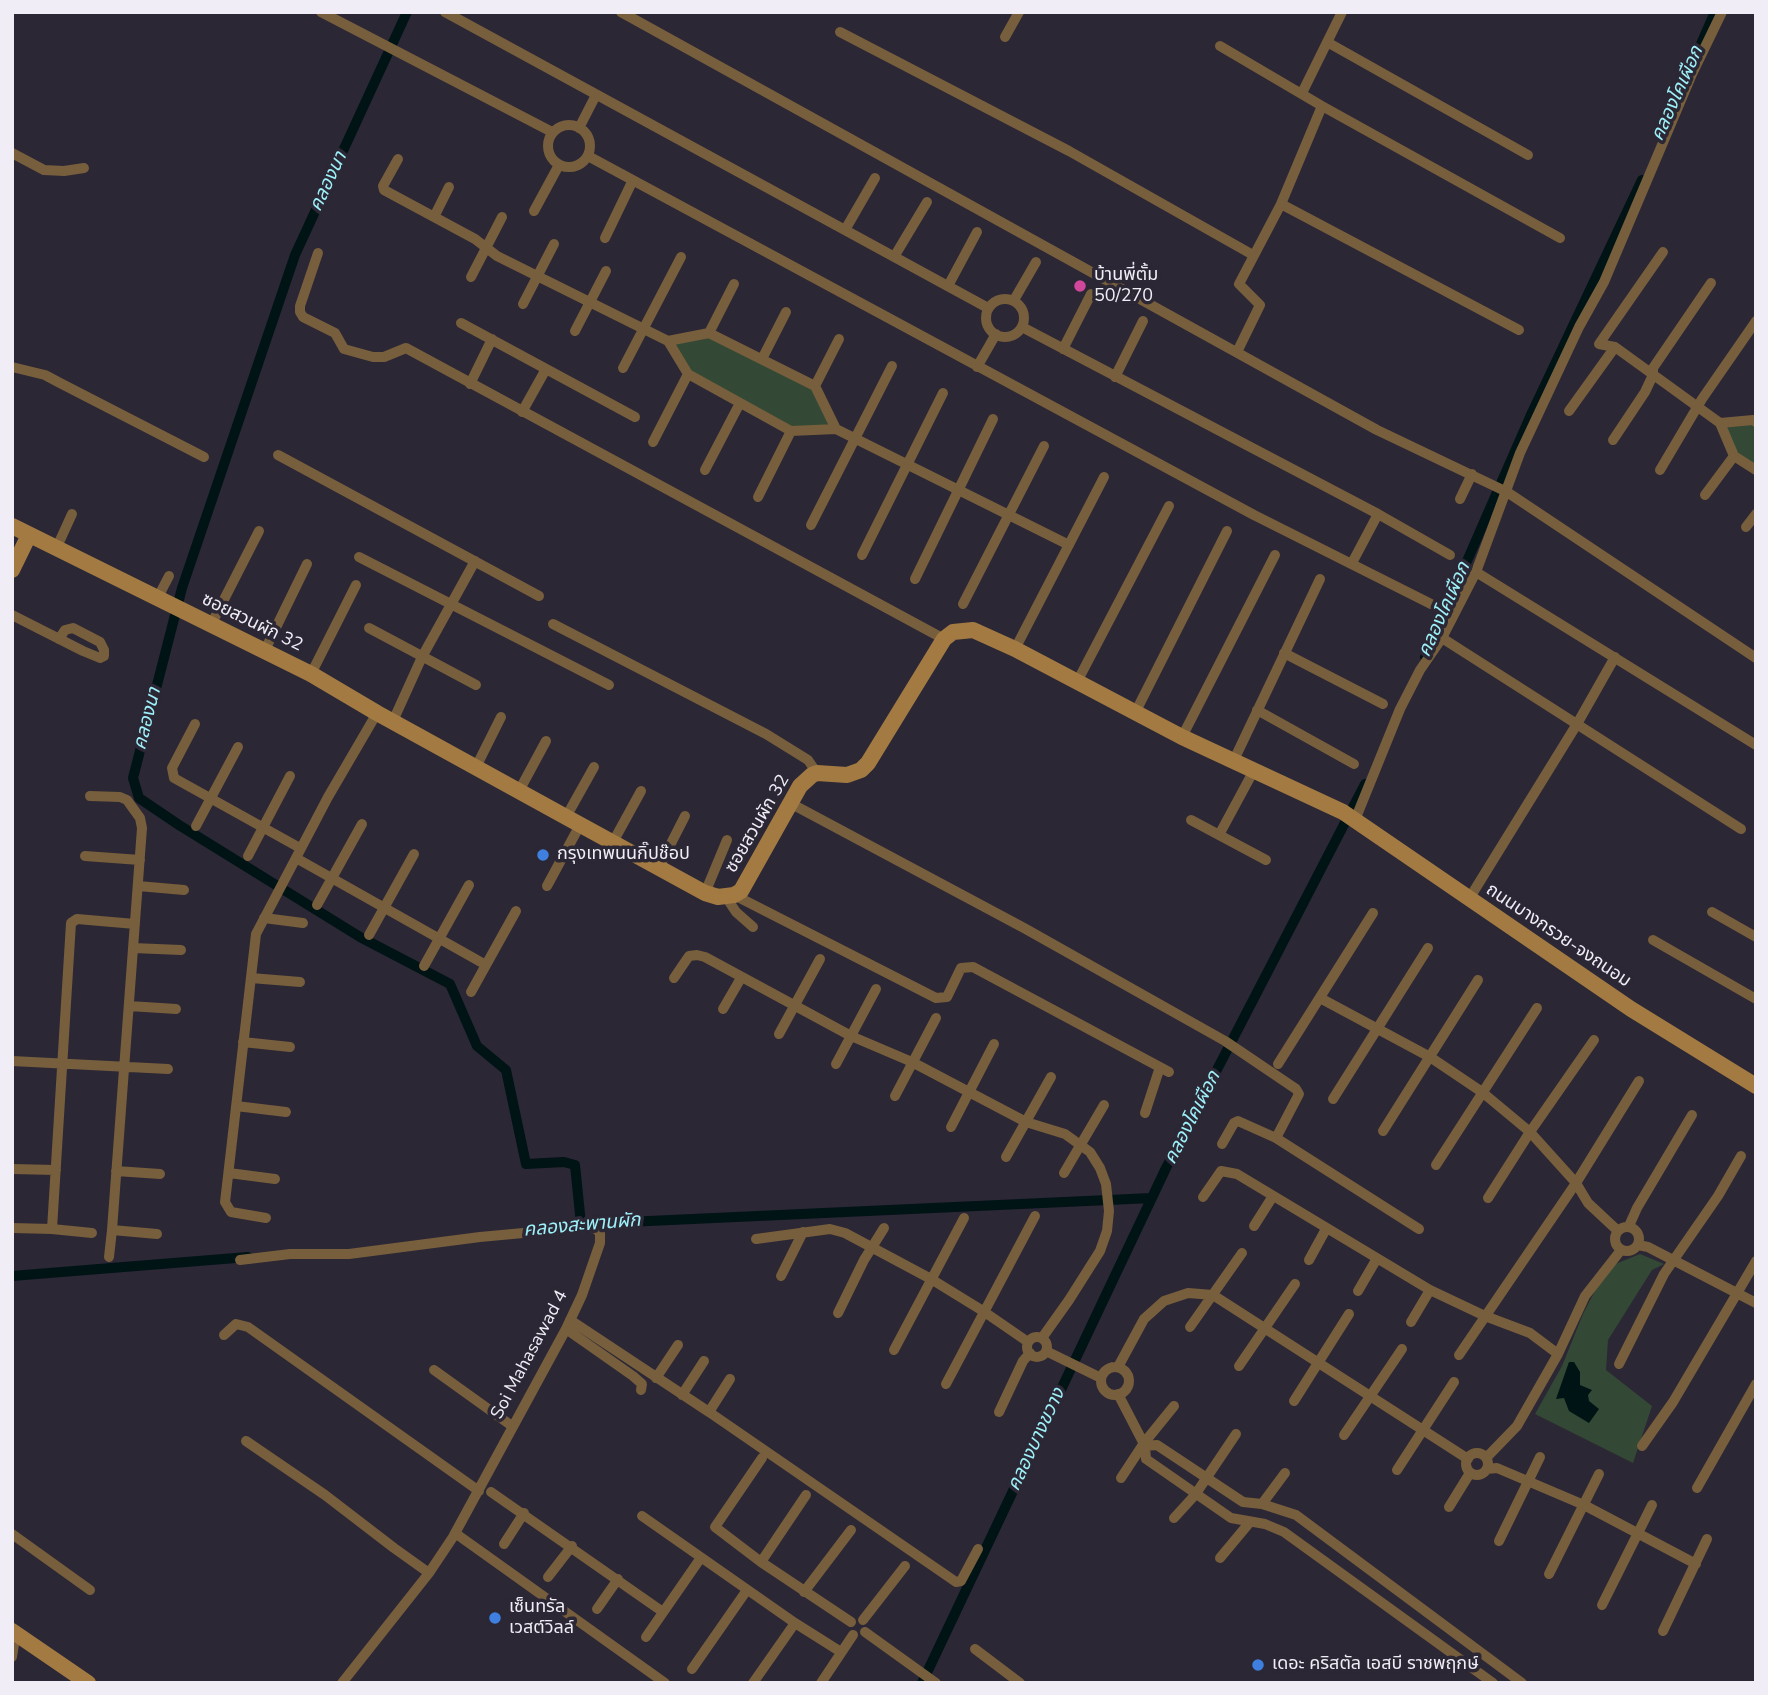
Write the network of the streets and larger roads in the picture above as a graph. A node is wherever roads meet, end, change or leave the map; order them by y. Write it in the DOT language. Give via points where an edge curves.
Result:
graph roads {
  1 [pos="321,12"];
  2 [pos="445,12"];
  3 [pos="621,12"];
  4 [pos="1019,12"];
  5 [pos="1342,12"];
  6 [pos="1722,12"];
  7 [pos="841,32"];
  8 [pos="1005,37"];
  9 [pos="1327,42"];
  10 [pos="1220,46"];
  11 [pos="1302,93"];
  12 [pos="596,95"];
  13 [pos="1322,106"];
  14 [pos="579,128"];
  15 [pos="552,132"];
  16 [pos="12,153"];
  17 [pos="1528,155"];
  18 [pos="587,156"];
  19 [pos="398,159"];
  20 [pos="559,165"];
  21 [pos="84,168"];
  22 [pos="875,178"];
  23 [pos="632,182"];
  24 [pos="449,187"];
  25 [pos="927,202"];
  26 [pos="1281,204"];
  27 [pos="534,211"];
  28 [pos="434,217"];
  29 [pos="502,217"];
  30 [pos="845,230"];
  31 [pos="977,232"];
  32 [pos="605,238"];
  33 [pos="1560,238"];
  34 [pos="554,244"];
  35 [pos="486,248"];
  36 [pos="1662,252"];
  37 [pos="318,253"];
  38 [pos="1253,255"];
  39 [pos="681,257"];
  40 [pos="894,257"];
  41 [pos="1036,262"];
  42 [pos="606,271"];
  43 [pos="538,276"];
  44 [pos="471,277"];
  45 [pos="1712,283"];
  46 [pos="734,284"];
  47 [pos="947,286"];
  48 [pos="1091,294"];
  49 [pos="1014,300"];
  50 [pos="590,302"];
  51 [pos="523,304"];
  52 [pos="988,308"];
  53 [pos="786,312"];
  54 [pos="1143,321"];
  55 [pos="1756,321"];
  56 [pos="461,323"];
  57 [pos="1022,327"];
  58 [pos="643,329"];
  59 [pos="1519,330"];
  60 [pos="575,331"];
  61 [pos="709,333"];
  62 [pos="996,334"];
  63 [pos="839,339"];
  64 [pos="492,340"];
  65 [pos="668,341"];
  66 [pos="1615,347"];
  67 [pos="1063,349"];
  68 [pos="1237,352"];
  69 [pos="762,359"];
  70 [pos="892,366"];
  71 [pos="12,367"];
  72 [pos="977,367"];
  73 [pos="623,368"];
  74 [pos="546,369"];
  75 [pos="688,374"];
  76 [pos="1653,375"];
  77 [pos="1115,377"];
  78 [pos="470,384"];
  79 [pos="815,386"];
  80 [pos="943,393"];
  81 [pos="740,402"];
  82 [pos="1698,408"];
  83 [pos="1569,411"];
  84 [pos="522,412"];
  85 [pos="635,417"];
  86 [pos="993,419"];
  87 [pos="1755,419"];
  88 [pos="1720,423"];
  89 [pos="836,429"];
  90 [pos="792,431"];
  91 [pos="855,438"];
  92 [pos="1613,440"];
  93 [pos="653,442"];
  94 [pos="1044,446"];
  95 [pos="278,455"];
  96 [pos="1734,456"];
  97 [pos="204,457"];
  98 [pos="909,464"];
  99 [pos="705,470"];
  100 [pos="1660,470"];
  101 [pos="1756,470"];
  102 [pos="1472,474"];
  103 [pos="1104,477"];
  104 [pos="959,489"];
  105 [pos="1502,489"];
  106 [pos="1705,495"];
  107 [pos="758,497"];
  108 [pos="1460,499"];
  109 [pos="1169,506"];
  110 [pos="72,514"];
  111 [pos="1378,514"];
  112 [pos="1756,514"];
  113 [pos="1009,515"];
  114 [pos="811,524"];
  115 [pos="12,526"];
  116 [pos="1746,527"];
  117 [pos="1227,530"];
  118 [pos="259,531"];
  119 [pos="29,535"];
  120 [pos="1069,545"];
  121 [pos="56,549"];
  122 [pos="862,555"];
  123 [pos="1275,555"];
  124 [pos="1450,555"];
  125 [pos="359,557"];
  126 [pos="475,561"];
  127 [pos="307,564"];
  128 [pos="1352,564"];
  129 [pos="12,570"];
  130 [pos="1476,572"];
  131 [pos="169,576"];
  132 [pos="915,579"];
  133 [pos="1320,579"];
  134 [pos="356,585"];
  135 [pos="539,596"];
  136 [pos="157,599"];
  137 [pos="451,604"];
  138 [pos="963,604"];
  139 [pos="1431,604"];
  140 [pos="12,615"];
  141 [pos="212,624"];
  142 [pos="553,624"];
  143 [pos="369,628"];
  144 [pos="1442,638"];
  145 [pos="59,639"];
  146 [pos="944,639"];
  147 [pos="1015,649"];
  148 [pos="265,650"];
  149 [pos="1284,653"];
  150 [pos="422,657"];
  151 [pos="1615,657"];
  152 [pos="1756,658"];
  153 [pos="311,674"];
  154 [pos="1077,682"];
  155 [pos="476,685"];
  156 [pos="609,685"];
  157 [pos="1383,705"];
  158 [pos="1257,710"];
  159 [pos="1136,711"];
  160 [pos="377,713"];
  161 [pos="501,717"];
  162 [pos="393,721"];
  163 [pos="195,724"];
  164 [pos="1577,724"];
  165 [pos="1182,737"];
  166 [pos="545,741"];
  167 [pos="1756,745"];
  168 [pos="238,747"];
  169 [pos="1233,762"];
  170 [pos="1354,764"];
  171 [pos="475,767"];
  172 [pos="594,767"];
  173 [pos="1253,772"];
  174 [pos="817,774"];
  175 [pos="290,776"];
  176 [pos="519,791"];
  177 [pos="641,791"];
  178 [pos="90,796"];
  179 [pos="212,798"];
  180 [pos="790,803"];
  181 [pos="685,816"];
  182 [pos="1350,817"];
  183 [pos="1191,820"];
  184 [pos="573,821"];
  185 [pos="362,824"];
  186 [pos="197,826"];
  187 [pos="263,828"];
  188 [pos="1741,829"];
  189 [pos="1219,835"];
  190 [pos="727,840"];
  191 [pos="612,842"];
  192 [pos="298,853"];
  193 [pos="414,854"];
  194 [pos="85,856"];
  195 [pos="248,856"];
  196 [pos="140,860"];
  197 [pos="1266,860"];
  198 [pos="659,867"];
  199 [pos="332,878"];
  200 [pos="469,885"];
  201 [pos="138,886"];
  202 [pos="547,886"];
  203 [pos="184,890"];
  204 [pos="705,893"];
  205 [pos="730,896"];
  206 [pos="1469,899"];
  207 [pos="317,905"];
  208 [pos="384,907"];
  209 [pos="516,911"];
  210 [pos="1712,912"];
  211 [pos="1373,913"];
  212 [pos="264,918"];
  213 [pos="303,923"];
  214 [pos="135,924"];
  215 [pos="753,927"];
  216 [pos="369,935"];
  217 [pos="1756,937"];
  218 [pos="439,939"];
  219 [pos="1653,940"];
  220 [pos="133,948"];
  221 [pos="1428,948"];
  222 [pos="181,950"];
  223 [pos="820,959"];
  224 [pos="486,965"];
  225 [pos="424,966"];
  226 [pos="251,978"];
  227 [pos="674,978"];
  228 [pos="741,978"];
  229 [pos="1478,980"];
  230 [pos="300,982"];
  231 [pos="876,989"];
  232 [pos="471,992"];
  233 [pos="1320,998"];
  234 [pos="1756,999"];
  235 [pos="129,1006"];
  236 [pos="794,1006"];
  237 [pos="1537,1008"];
  238 [pos="176,1009"];
  239 [pos="723,1009"];
  240 [pos="936,1018"];
  241 [pos="1377,1029"];
  242 [pos="779,1034"];
  243 [pos="851,1036"];
  244 [pos="1594,1040"];
  245 [pos="243,1042"];
  246 [pos="994,1044"];
  247 [pos="290,1047"];
  248 [pos="1430,1057"];
  249 [pos="12,1061"];
  250 [pos="912,1062"];
  251 [pos="63,1064"];
  252 [pos="1278,1064"];
  253 [pos="836,1065"];
  254 [pos="125,1067"];
  255 [pos="168,1069"];
  256 [pos="1051,1077"];
  257 [pos="1639,1081"];
  258 [pos="1756,1086"];
  259 [pos="1482,1092"];
  260 [pos="968,1093"];
  261 [pos="895,1096"];
  262 [pos="1333,1099"];
  263 [pos="1104,1105"];
  264 [pos="236,1106"];
  265 [pos="286,1112"];
  266 [pos="1145,1113"];
  267 [pos="1692,1115"];
  268 [pos="1026,1122"];
  269 [pos="951,1127"];
  270 [pos="1383,1131"];
  271 [pos="1530,1132"];
  272 [pos="1276,1138"];
  273 [pos="1222,1144"];
  274 [pos="1082,1145"];
  275 [pos="1741,1156"];
  276 [pos="1006,1157"];
  277 [pos="1436,1165"];
  278 [pos="12,1169"];
  279 [pos="56,1170"];
  280 [pos="116,1171"];
  281 [pos="229,1173"];
  282 [pos="1064,1173"];
  283 [pos="160,1174"];
  284 [pos="275,1179"];
  285 [pos="1576,1184"];
  286 [pos="1273,1196"];
  287 [pos="1203,1197"];
  288 [pos="1488,1198"];
  289 [pos="1035,1216"];
  290 [pos="266,1218"];
  291 [pos="964,1219"];
  292 [pos="1254,1226"];
  293 [pos="1629,1226"];
  294 [pos="12,1228"];
  295 [pos="884,1228"];
  296 [pos="52,1229"];
  297 [pos="1326,1229"];
  298 [pos="1419,1229"];
  299 [pos="112,1230"];
  300 [pos="1618,1231"];
  301 [pos="803,1232"];
  302 [pos="92,1233"];
  303 [pos="157,1234"];
  304 [pos="756,1239"];
  305 [pos="1638,1245"];
  306 [pos="872,1249"];
  307 [pos="1620,1250"];
  308 [pos="1242,1254"];
  309 [pos="109,1257"];
  310 [pos="1673,1259"];
  311 [pos="240,1260"];
  312 [pos="1309,1260"];
  313 [pos="1376,1260"];
  314 [pos="1756,1261"];
  315 [pos="781,1276"];
  316 [pos="930,1279"];
  317 [pos="1295,1284"];
  318 [pos="1430,1290"];
  319 [pos="1359,1291"];
  320 [pos="1737,1293"];
  321 [pos="1213,1295"];
  322 [pos="1756,1303"];
  323 [pos="983,1311"];
  324 [pos="838,1313"];
  325 [pos="1349,1314"];
  326 [pos="1485,1316"];
  327 [pos="1411,1322"];
  328 [pos="568,1325"];
  329 [pos="1190,1327"];
  330 [pos="1265,1330"];
  331 [pos="224,1335"];
  332 [pos="1042,1338"];
  333 [pos="678,1345"];
  334 [pos="1029,1348"];
  335 [pos="1402,1349"];
  336 [pos="894,1350"];
  337 [pos="1046,1351"];
  338 [pos="1558,1354"];
  339 [pos="1459,1355"];
  340 [pos="704,1361"];
  341 [pos="1318,1363"];
  342 [pos="1619,1364"];
  343 [pos="1239,1366"];
  344 [pos="1118,1367"];
  345 [pos="434,1370"];
  346 [pos="656,1378"];
  347 [pos="1101,1378"];
  348 [pos="730,1379"];
  349 [pos="1454,1381"];
  350 [pos="946,1384"];
  351 [pos="1756,1384"];
  352 [pos="641,1391"];
  353 [pos="1118,1394"];
  354 [pos="682,1395"];
  355 [pos="1371,1397"];
  356 [pos="1294,1401"];
  357 [pos="1174,1406"];
  358 [pos="709,1412"];
  359 [pos="999,1412"];
  360 [pos="512,1426"];
  361 [pos="1423,1431"];
  362 [pos="1236,1434"];
  363 [pos="1344,1435"];
  364 [pos="246,1441"];
  365 [pos="1144,1445"];
  366 [pos="1642,1446"];
  367 [pos="1541,1457"];
  368 [pos="762,1458"];
  369 [pos="1468,1458"];
  370 [pos="1487,1464"];
  371 [pos="1397,1470"];
  372 [pos="1285,1473"];
  373 [pos="1470,1473"];
  374 [pos="1600,1474"];
  375 [pos="1121,1478"];
  376 [pos="1206,1479"];
  377 [pos="1528,1482"];
  378 [pos="1697,1488"];
  379 [pos="479,1491"];
  380 [pos="491,1492"];
  381 [pos="806,1495"];
  382 [pos="1195,1495"];
  383 [pos="1262,1504"];
  384 [pos="1584,1504"];
  385 [pos="1652,1504"];
  386 [pos="1449,1507"];
  387 [pos="524,1513"];
  388 [pos="642,1517"];
  389 [pos="1174,1518"];
  390 [pos="1250,1522"];
  391 [pos="851,1530"];
  392 [pos="455,1533"];
  393 [pos="12,1534"];
  394 [pos="1637,1535"];
  395 [pos="1707,1539"];
  396 [pos="1499,1541"];
  397 [pos="504,1544"];
  398 [pos="572,1546"];
  399 [pos="978,1549"];
  400 [pos="1220,1558"];
  401 [pos="700,1559"];
  402 [pos="761,1562"];
  403 [pos="1696,1564"];
  404 [pos="905,1566"];
  405 [pos="429,1573"];
  406 [pos="1549,1574"];
  407 [pos="548,1577"];
  408 [pos="618,1579"];
  409 [pos="90,1590"];
  410 [pos="747,1590"];
  411 [pos="1401,1591"];
  412 [pos="804,1592"];
  413 [pos="1602,1605"];
  414 [pos="1390,1608"];
  415 [pos="597,1609"];
  416 [pos="663,1612"];
  417 [pos="863,1620"];
  418 [pos="851,1622"];
  419 [pos="795,1623"];
  420 [pos="1663,1631"];
  421 [pos="14,1632"];
  422 [pos="866,1632"];
  423 [pos="853,1635"];
  424 [pos="646,1637"];
  425 [pos="975,1648"];
  426 [pos="841,1652"];
  427 [pos="12,1657"];
  428 [pos="692,1669"];
  429 [pos="824,1681"];
  430 [pos="935,1682"];
  431 [pos="88,1683"];
  432 [pos="342,1683"];
  433 [pos="665,1683"];
  434 [pos="753,1683"];
  435 [pos="1020,1683"];
  436 [pos="1493,1683"];
  437 [pos="1522,1683"];
  1 -- 15 [label="street"];
  2 -- 12 [label="street"];
  3 -- 68 [label="street"];
  4 -- 8 [label="street"];
  5 -- 9 [label="street"];
  6 -- 105 [label="street" via="1604,282"];
  7 -- 38 [label="street" via="1078,156"];
  9 -- 11 [label="street"];
  9 -- 17 [label="street"];
  10 -- 11 [label="street"];
  11 -- 13 [label="street"];
  12 -- 14 [label="street"];
  12 -- 30 [label="street"];
  13 -- 26 [label="street"];
  13 -- 33 [label="street"];
  14 -- 15 [label="street" via="563,126"];
  14 -- 18 [label="street" via="589,140"];
  15 -- 20 [label="street" via="549,153"];
  16 -- 21 [label="street" via="44,170"];
  18 -- 20 [label="street" via="575,167"];
  18 -- 23 [label="street"];
  19 -- 28 [label="street" via="383,189"];
  20 -- 27 [label="street"];
  22 -- 30 [label="street"];
  23 -- 32 [label="street"];
  23 -- 72 [label="street"];
  24 -- 28 [label="street"];
  25 -- 40 [label="street"];
  26 -- 38 [label="street"];
  26 -- 59 [label="street"];
  28 -- 35 [label="street"];
  29 -- 35 [label="street"];
  30 -- 40 [label="street"];
  31 -- 47 [label="street"];
  34 -- 43 [label="street"];
  35 -- 43 [label="street"];
  35 -- 44 [label="street"];
  36 -- 66 [label="street" via="1598,344"];
  37 -- 78 [label="street" via="300,306 303,317 335,333 344,349 353,353 384,357 406,348"];
  38 -- 68 [label="street" via="1239,284 1260,305"];
  39 -- 58 [label="street"];
  40 -- 47 [label="street"];
  41 -- 49 [label="street"];
  42 -- 50 [label="street"];
  43 -- 50 [label="street"];
  43 -- 51 [label="street"];
  45 -- 76 [label="street" via="1653,368"];
  46 -- 61 [label="street"];
  47 -- 52 [label="street"];
  48 -- 67 [label="street"];
  49 -- 52 [label="street" via="1000,299"];
  49 -- 57 [label="street" via="1024,312"];
  50 -- 58 [label="street"];
  50 -- 60 [label="street"];
  52 -- 62 [label="street" via="987,323"];
  53 -- 69 [label="street"];
  54 -- 77 [label="street"];
  55 -- 82 [label="street"];
  56 -- 64 [label="street"];
  57 -- 62 [label="street" via="1011,336"];
  57 -- 67 [label="street"];
  58 -- 65 [label="street"];
  58 -- 73 [label="street"];
  61 -- 65 [label="street"];
  61 -- 69 [label="street"];
  62 -- 72 [label="street"];
  63 -- 79 [label="street"];
  64 -- 74 [label="street"];
  64 -- 78 [label="street"];
  65 -- 75 [label="street"];
  66 -- 76 [label="street"];
  66 -- 83 [label="street"];
  67 -- 77 [label="street"];
  68 -- 102 [label="street" via="1377,430"];
  69 -- 79 [label="street"];
  70 -- 91 [label="street"];
  71 -- 97 [label="street" via="52,379"];
  72 -- 128 [label="street"];
  74 -- 84 [label="street"];
  74 -- 85 [label="street"];
  75 -- 81 [label="street"];
  75 -- 93 [label="street"];
  76 -- 82 [label="street"];
  76 -- 92 [label="street"];
  77 -- 111 [label="street"];
  78 -- 84 [label="street"];
  79 -- 89 [label="street"];
  80 -- 98 [label="street"];
  81 -- 90 [label="street"];
  81 -- 99 [label="street"];
  82 -- 88 [label="street"];
  82 -- 100 [label="street"];
  84 -- 146 [label="street"];
  86 -- 104 [label="street"];
  87 -- 88 [label="street"];
  88 -- 96 [label="street"];
  89 -- 90 [label="street"];
  89 -- 91 [label="street"];
  90 -- 107 [label="street"];
  91 -- 98 [label="street"];
  91 -- 114 [label="street"];
  94 -- 113 [label="street"];
  95 -- 126 [label="street"];
  96 -- 101 [label="street"];
  96 -- 106 [label="street"];
  98 -- 104 [label="street"];
  98 -- 122 [label="street"];
  102 -- 105 [label="street"];
  102 -- 108 [label="street"];
  103 -- 120 [label="street"];
  104 -- 113 [label="street"];
  104 -- 132 [label="street"];
  105 -- 130 [label="street"];
  105 -- 152 [label="street"];
  109 -- 154 [label="street"];
  110 -- 121 [label="street"];
  111 -- 124 [label="street"];
  111 -- 128 [label="street"];
  112 -- 116 [label="street"];
  113 -- 120 [label="street"];
  113 -- 138 [label="street"];
  115 -- 119 [label="street, ซอยสวนผัก 32"];
  117 -- 159 [label="street"];
  118 -- 141 [label="street"];
  119 -- 121 [label="street, ซอยสวนผัก 32"];
  119 -- 129 [label="street"];
  120 -- 147 [label="street"];
  121 -- 136 [label="street, ซอยสวนผัก 32"];
  123 -- 165 [label="street"];
  125 -- 137 [label="street"];
  126 -- 135 [label="street"];
  126 -- 137 [label="street"];
  127 -- 148 [label="street"];
  128 -- 139 [label="street"];
  130 -- 144 [label="street"];
  130 -- 151 [label="street"];
  131 -- 136 [label="street"];
  133 -- 149 [label="street"];
  134 -- 153 [label="street"];
  136 -- 141 [label="street, ซอยสวนผัก 32"];
  137 -- 150 [label="street"];
  137 -- 156 [label="street"];
  140 -- 145 [label="street"];
  141 -- 148 [label="street, ซอยสวนผัก 32"];
  142 -- 174 [label="street" via="766,734 808,760"];
  143 -- 150 [label="street"];
  144 -- 164 [label="street"];
  144 -- 182 [label="street" via="1420,670"];
  146 -- 147 [label="street" via="953,632 973,630"];
  146 -- 174 [label="street, ซอยสวนผัก 32" via="868,763 856,774"];
  147 -- 154 [label="street"];
  148 -- 153 [label="street, ซอยสวนผัก 32"];
  149 -- 157 [label="street"];
  149 -- 158 [label="street"];
  150 -- 155 [label="street"];
  150 -- 162 [label="street"];
  151 -- 164 [label="street"];
  151 -- 167 [label="street"];
  153 -- 160 [label="street, ซอยสวนผัก 32"];
  154 -- 159 [label="street"];
  158 -- 169 [label="street"];
  158 -- 170 [label="street"];
  159 -- 165 [label="street"];
  160 -- 162 [label="street, ซอยสวนผัก 32"];
  160 -- 192 [label="street"];
  161 -- 171 [label="street"];
  162 -- 171 [label="street, ซอยสวนผัก 32"];
  163 -- 179 [label="street" via="171,773"];
  164 -- 188 [label="street"];
  164 -- 206 [label="street"];
  165 -- 169 [label="street"];
  166 -- 176 [label="street"];
  168 -- 179 [label="street"];
  169 -- 173 [label="street"];
  171 -- 176 [label="street, ซอยสวนผัก 32"];
  172 -- 184 [label="street"];
  173 -- 182 [label="street"];
  173 -- 189 [label="street"];
  174 -- 180 [label="street, ซอยสวนผัก 32" via="800,786"];
  175 -- 187 [label="street"];
  176 -- 184 [label="street, ซอยสวนผัก 32"];
  177 -- 191 [label="street"];
  178 -- 196 [label="street" via="120,797 135,810 142,828"];
  179 -- 186 [label="street"];
  179 -- 187 [label="street"];
  180 -- 205 [label="street, ซอยสวนผัก 32" via="741,891"];
  180 -- 272 [label="street" via="1225,1041 1296,1089 1299,1094"];
  181 -- 198 [label="street"];
  182 -- 206 [label="street, ถนนบางกรวย-จงถนอม"];
  183 -- 189 [label="street"];
  184 -- 191 [label="street, ซอยสวนผัก 32"];
  184 -- 202 [label="street"];
  185 -- 199 [label="street"];
  187 -- 192 [label="street"];
  187 -- 195 [label="street"];
  189 -- 197 [label="street"];
  190 -- 204 [label="street"];
  191 -- 198 [label="street, ซอยสวนผัก 32"];
  192 -- 199 [label="street"];
  192 -- 212 [label="street"];
  193 -- 208 [label="street"];
  194 -- 196 [label="street"];
  196 -- 201 [label="street"];
  198 -- 204 [label="street, ซอยสวนผัก 32"];
  199 -- 207 [label="street"];
  199 -- 208 [label="street"];
  200 -- 218 [label="street"];
  201 -- 203 [label="street"];
  201 -- 214 [label="street"];
  204 -- 205 [label="street, ซอยสวนผัก 32"];
  205 -- 215 [label="street" via="736,912"];
  205 -- 266 [label="street" via="936,999 947,997 961,968 973,967 1165,1070"];
  206 -- 258 [label="street, ถนนบางกรวย-จงถนอม" via="1631,1009"];
  208 -- 216 [label="street"];
  208 -- 218 [label="street"];
  209 -- 224 [label="street"];
  210 -- 217 [label="street"];
  211 -- 233 [label="street"];
  212 -- 213 [label="street"];
  212 -- 226 [label="street" via="256,934"];
  214 -- 220 [label="street"];
  214 -- 251 [label="street" via="77,919 71,923"];
  218 -- 224 [label="street"];
  218 -- 225 [label="street"];
  219 -- 234 [label="street"];
  220 -- 222 [label="street"];
  220 -- 235 [label="street"];
  221 -- 241 [label="street"];
  223 -- 236 [label="street"];
  224 -- 232 [label="street"];
  226 -- 230 [label="street"];
  226 -- 245 [label="street"];
  227 -- 228 [label="street" via="684,961 696,955"];
  228 -- 236 [label="street"];
  228 -- 239 [label="street"];
  229 -- 248 [label="street"];
  231 -- 243 [label="street"];
  233 -- 241 [label="street"];
  233 -- 252 [label="street"];
  235 -- 238 [label="street"];
  235 -- 254 [label="street"];
  236 -- 242 [label="street"];
  236 -- 243 [label="street"];
  237 -- 259 [label="street"];
  240 -- 250 [label="street"];
  241 -- 248 [label="street"];
  241 -- 262 [label="street"];
  243 -- 250 [label="street"];
  243 -- 253 [label="street"];
  244 -- 271 [label="street"];
  245 -- 247 [label="street"];
  245 -- 264 [label="street"];
  246 -- 260 [label="street"];
  248 -- 259 [label="street"];
  248 -- 270 [label="street"];
  249 -- 251 [label="street"];
  250 -- 260 [label="street"];
  250 -- 261 [label="street"];
  251 -- 254 [label="street"];
  251 -- 279 [label="street"];
  254 -- 255 [label="street"];
  254 -- 280 [label="street"];
  256 -- 268 [label="street"];
  257 -- 285 [label="street"];
  259 -- 271 [label="street"];
  259 -- 277 [label="street"];
  260 -- 268 [label="street"];
  260 -- 269 [label="street"];
  263 -- 274 [label="street"];
  264 -- 265 [label="street"];
  264 -- 281 [label="street"];
  267 -- 293 [label="street"];
  268 -- 274 [label="street" via="1065,1134"];
  268 -- 276 [label="street"];
  271 -- 285 [label="street"];
  271 -- 288 [label="street"];
  272 -- 273 [label="street" via="1238,1121"];
  272 -- 298 [label="street"];
  274 -- 282 [label="street"];
  274 -- 332 [label="street" via="1106,1184 1107,1231 1100,1251"];
  275 -- 310 [label="street"];
  278 -- 279 [label="street"];
  279 -- 296 [label="street"];
  280 -- 283 [label="street"];
  280 -- 299 [label="street"];
  281 -- 284 [label="street"];
  281 -- 290 [label="street" via="226,1208"];
  285 -- 300 [label="street" via="1588,1203"];
  285 -- 326 [label="street"];
  286 -- 287 [label="street" via="1228,1170 1216,1175"];
  286 -- 292 [label="street"];
  286 -- 297 [label="street"];
  289 -- 323 [label="street"];
  291 -- 316 [label="street"];
  293 -- 300 [label="street"];
  293 -- 305 [label="street" via="1639,1234"];
  294 -- 296 [label="street"];
  295 -- 306 [label="street"];
  296 -- 302 [label="street"];
  297 -- 312 [label="street"];
  297 -- 313 [label="street"];
  299 -- 303 [label="street"];
  299 -- 309 [label="street"];
  300 -- 307 [label="street" via="1615,1238"];
  301 -- 304 [label="street"];
  301 -- 306 [label="street" via="845,1233"];
  301 -- 315 [label="street"];
  305 -- 307 [label="street"];
  305 -- 310 [label="street"];
  306 -- 316 [label="street"];
  306 -- 324 [label="street"];
  307 -- 338 [label="street" via="1586,1296"];
  308 -- 321 [label="street"];
  310 -- 320 [label="street"];
  310 -- 342 [label="street"];
  311 -- 328 [label="street, Soi Mahasawad 4" via="349,1254 493,1235 595,1228 600,1243"];
  313 -- 318 [label="street"];
  313 -- 319 [label="street"];
  314 -- 320 [label="street"];
  316 -- 323 [label="street"];
  316 -- 336 [label="street"];
  317 -- 330 [label="street"];
  318 -- 326 [label="street"];
  318 -- 327 [label="street"];
  320 -- 322 [label="street"];
  320 -- 366 [label="street"];
  321 -- 329 [label="street"];
  321 -- 330 [label="street"];
  321 -- 344 [label="street" via="1188,1293 1164,1301 1144,1319"];
  323 -- 334 [label="street"];
  323 -- 350 [label="street"];
  325 -- 341 [label="street"];
  326 -- 338 [label="street" via="1530,1332"];
  326 -- 339 [label="street"];
  328 -- 346 [label="street"];
  328 -- 352 [label="street" via="642,1384"];
  328 -- 360 [label="street, Soi Mahasawad 4"];
  330 -- 341 [label="street"];
  330 -- 343 [label="street"];
  331 -- 379 [label="street" via="236,1324 248,1327"];
  332 -- 334 [label="street" via="1034,1337"];
  332 -- 337 [label="street"];
  333 -- 346 [label="street"];
  334 -- 337 [label="street" via="1037,1357"];
  334 -- 359 [label="street"];
  335 -- 355 [label="street"];
  337 -- 347 [label="street"];
  338 -- 370 [label="street" via="1517,1426"];
  340 -- 354 [label="street"];
  341 -- 355 [label="street"];
  341 -- 356 [label="street"];
  344 -- 347 [label="street" via="1105,1370"];
  344 -- 353 [label="street" via="1126,1371 1129,1380"];
  345 -- 360 [label="street"];
  346 -- 354 [label="street"];
  347 -- 353 [label="street" via="1106,1391"];
  348 -- 358 [label="street"];
  349 -- 361 [label="street"];
  351 -- 378 [label="street"];
  353 -- 365 [label="street"];
  354 -- 358 [label="street"];
  355 -- 361 [label="street"];
  355 -- 363 [label="street"];
  357 -- 365 [label="street"];
  358 -- 399 [label="street" via="956,1581 961,1581"];
  360 -- 379 [label="street, Soi Mahasawad 4"];
  361 -- 369 [label="street"];
  361 -- 371 [label="street"];
  362 -- 376 [label="street"];
  364 -- 405 [label="street"];
  365 -- 375 [label="street"];
  365 -- 376 [label="street" via="1157,1445"];
  365 -- 382 [label="street" via="1146,1459"];
  367 -- 377 [label="street"];
  368 -- 402 [label="street" via="715,1524"];
  369 -- 370 [label="street" via="1477,1453"];
  369 -- 373 [label="street"];
  370 -- 373 [label="street" via="1479,1475"];
  370 -- 377 [label="street"];
  372 -- 383 [label="street"];
  373 -- 386 [label="street"];
  374 -- 384 [label="street"];
  376 -- 382 [label="street"];
  376 -- 383 [label="street" via="1243,1502"];
  377 -- 384 [label="street"];
  377 -- 396 [label="street"];
  379 -- 392 [label="street, Soi Mahasawad 4"];
  380 -- 387 [label="street"];
  381 -- 402 [label="street"];
  382 -- 389 [label="street"];
  382 -- 390 [label="street" via="1231,1518"];
  383 -- 411 [label="street" via="1296,1515"];
  384 -- 394 [label="street"];
  384 -- 406 [label="street"];
  385 -- 394 [label="street"];
  387 -- 397 [label="street"];
  387 -- 398 [label="street"];
  388 -- 401 [label="street"];
  390 -- 400 [label="street"];
  390 -- 414 [label="street" via="1284,1532"];
  391 -- 412 [label="street"];
  392 -- 405 [label="street, Soi Mahasawad 4"];
  392 -- 433 [label="street"];
  393 -- 409 [label="street"];
  394 -- 403 [label="street"];
  394 -- 413 [label="street"];
  395 -- 403 [label="street"];
  398 -- 407 [label="street"];
  398 -- 408 [label="street"];
  401 -- 410 [label="street"];
  401 -- 416 [label="street"];
  402 -- 412 [label="street"];
  403 -- 420 [label="street"];
  404 -- 417 [label="street"];
  405 -- 432 [label="street, Soi Mahasawad 4"];
  408 -- 415 [label="street"];
  408 -- 416 [label="street"];
  410 -- 419 [label="street"];
  410 -- 428 [label="street"];
  411 -- 414 [label="street"];
  411 -- 437 [label="street"];
  412 -- 418 [label="street"];
  414 -- 436 [label="street"];
  416 -- 424 [label="street"];
  417 -- 418 [label="street"];
  417 -- 422 [label="street"];
  418 -- 423 [label="street"];
  419 -- 426 [label="street"];
  419 -- 434 [label="street"];
  421 -- 427 [label="street"];
  421 -- 431 [label="street"];
  422 -- 423 [label="street"];
  422 -- 430 [label="street"];
  423 -- 426 [label="street"];
  425 -- 435 [label="street"];
  426 -- 429 [label="street"];
}
